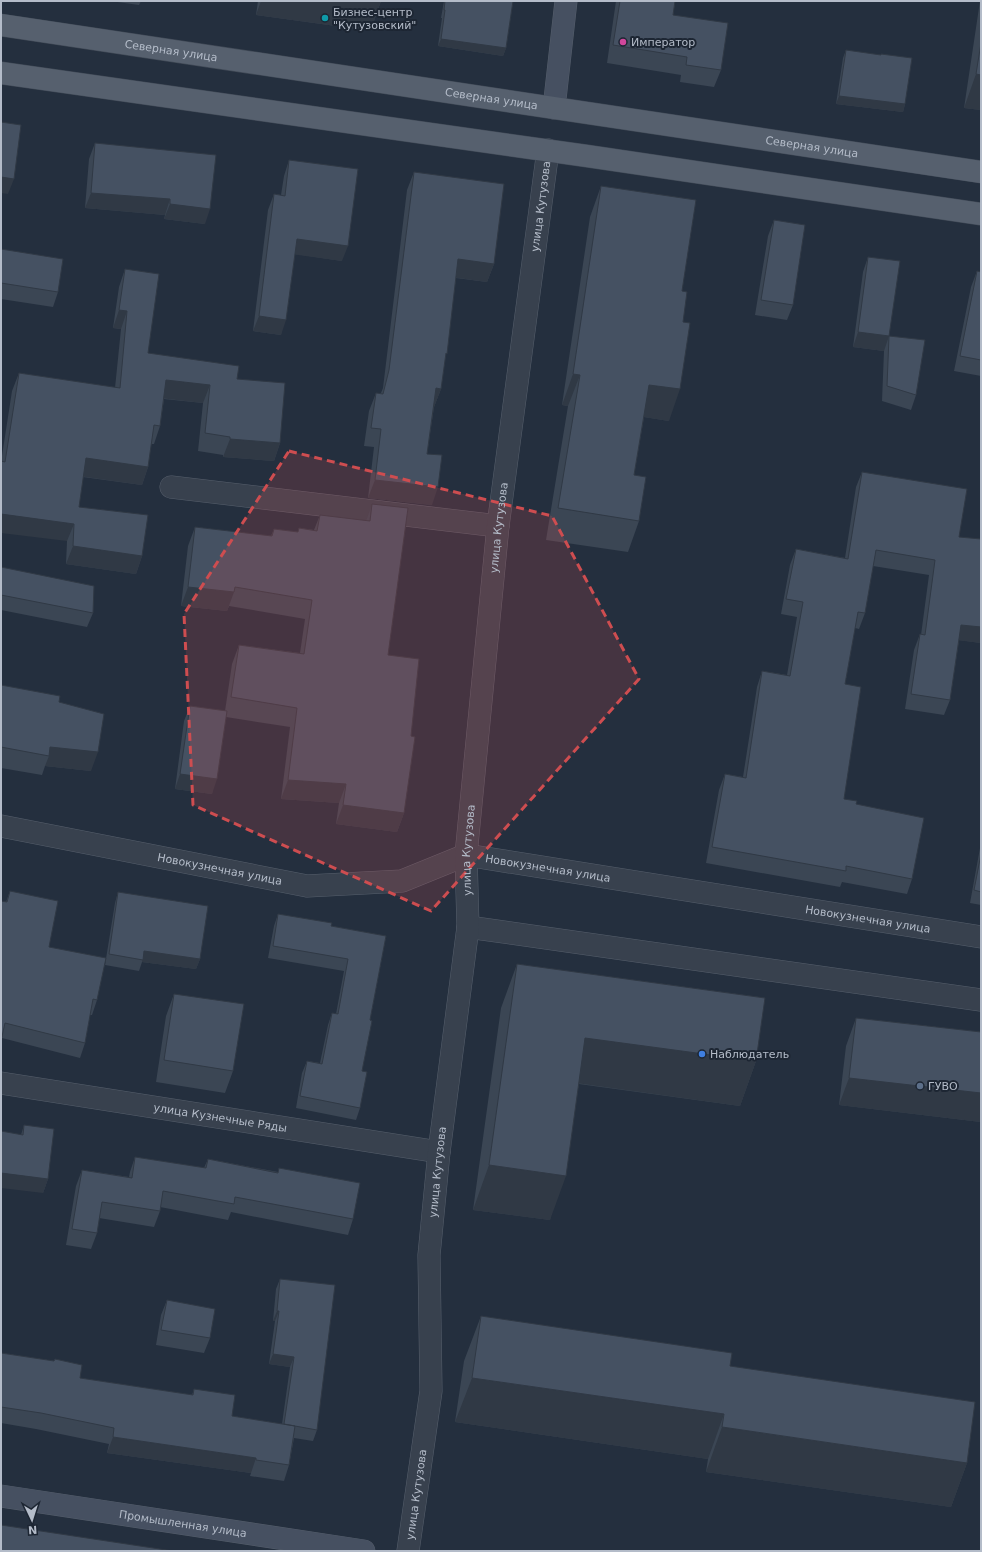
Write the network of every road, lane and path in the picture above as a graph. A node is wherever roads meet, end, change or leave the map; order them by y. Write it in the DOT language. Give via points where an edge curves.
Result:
graph roads {
  1 [pos="566,1"];
  2 [pos="1,25"];
  3 [pos="1,73"];
  4 [pos="554,108"];
  5 [pos="548,150"];
  6 [pos="981,172"];
  7 [pos="981,214"];
  8 [pos="172,487"];
  9 [pos="498,526"];
  10 [pos="1,826"];
  11 [pos="466,855"];
  12 [pos="468,927"];
  13 [pos="981,937"];
  14 [pos="981,1000"];
  15 [pos="1,1083"];
  16 [pos="439,1152"];
  17 [pos="1,1496"];
  18 [pos="364,1551"];
  19 [pos="408,1551"];
  1 -- 4 [label="main road"];
  2 -- 4 [label="main road, Северная улица"];
  3 -- 5 [label="main road"];
  4 -- 6 [label="main road, Северная улица"];
  5 -- 7 [label="main road"];
  5 -- 9 [label="street, улица Кутузова"];
  8 -- 9 [label="street"];
  9 -- 11 [label="street, улица Кутузова"];
  10 -- 11 [label="street, Новокузнечная улица" via="308,886 402,881"];
  11 -- 12 [label="street, улица Кутузова"];
  11 -- 13 [label="street, Новокузнечная улица"];
  12 -- 14 [label="street"];
  12 -- 16 [label="street, улица Кутузова"];
  15 -- 16 [label="street, улица Кузнечные Ряды"];
  16 -- 19 [label="street, улица Кутузова" via="429,1255 431,1391"];
  17 -- 18 [label="main road, Промышленная улица"];
}
